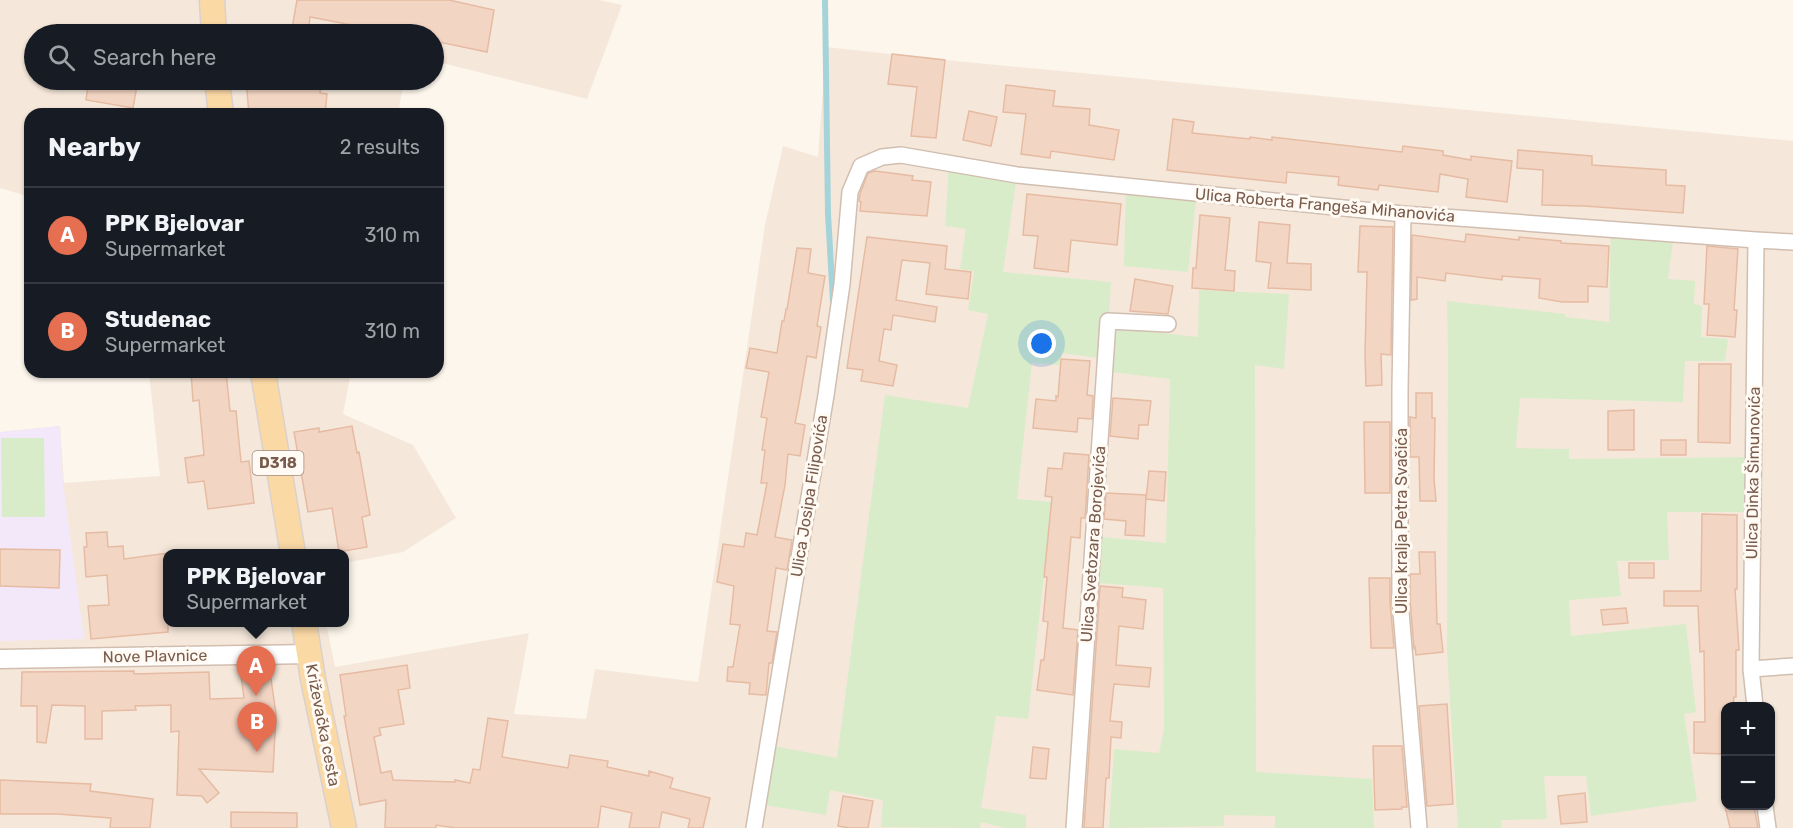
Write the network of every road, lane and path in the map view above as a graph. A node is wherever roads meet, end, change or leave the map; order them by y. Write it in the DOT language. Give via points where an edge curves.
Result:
graph roads {
  1 [pos="212,0"];
  2 [pos="213,24"];
  3 [pos="218,90"];
  4 [pos="220,108"];
  5 [pos="861,165"];
  6 [pos="1403,214"];
  7 [pos="1756,240"];
  8 [pos="1793,242"];
  9 [pos="1168,324"];
  10 [pos="264,378"];
  11 [pos="292,549"];
  12 [pos="305,627"];
  13 [pos="309,654"];
  14 [pos="0,658"];
  15 [pos="1793,666"];
  16 [pos="1751,669"];
  17 [pos="1755,702"];
  18 [pos="1766,810"];
  19 [pos="344,828"];
  20 [pos="754,828"];
  21 [pos="1074,828"];
  22 [pos="1419,828"];
  23 [pos="1768,828"];
  1 -- 2 [label="main road"];
  3 -- 4 [label="main road"];
  5 -- 6 [label="street, Ulica Roberta Frangeša Mihanovića" via="901,155 1017,175"];
  5 -- 20 [label="street, Ulica Josipa Filipovića" via="850,192 826,395"];
  6 -- 7 [label="street, Ulica Roberta Frangeša Mihanovića"];
  6 -- 22 [label="street, Ulica kralja Petra Svačića" via="1400,600"];
  7 -- 8 [label="street, Ulica Roberta Frangeša Mihanovića"];
  7 -- 16 [label="street, Ulica Dinka Šimunovića"];
  9 -- 21 [label="street, Ulica Svetozara Borojevića" via="1108,321"];
  10 -- 11 [label="main road, D318"];
  12 -- 13 [label="main road, Križevačka cesta"];
  13 -- 14 [label="street, Nove Plavnice"];
  13 -- 19 [label="main road, Križevačka cesta"];
  15 -- 16 [label="street"];
  16 -- 17 [label="street, Ulica Dinka Šimunovića"];
  18 -- 23 [label="street"];
}
